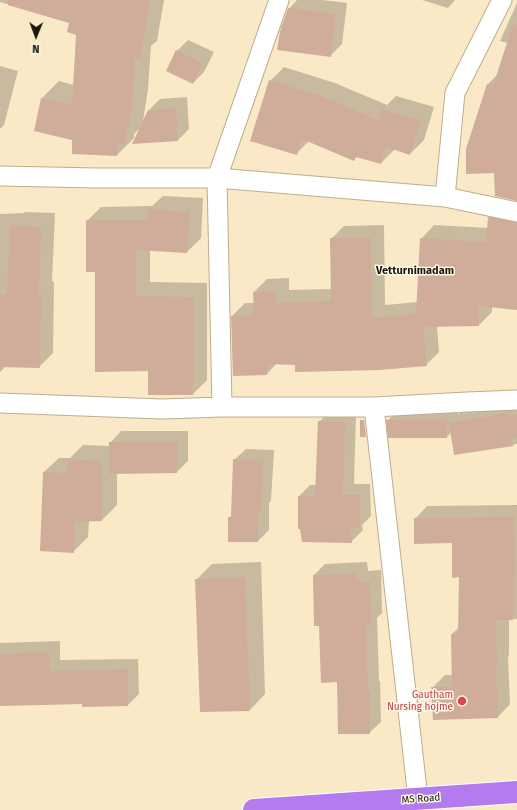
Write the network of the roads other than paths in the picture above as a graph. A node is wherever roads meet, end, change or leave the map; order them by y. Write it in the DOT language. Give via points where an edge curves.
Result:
graph roads {
  1 [pos="278,0"];
  2 [pos="502,0"];
  3 [pos="0,176"];
  4 [pos="217,178"];
  5 [pos="445,197"];
  6 [pos="517,212"];
  7 [pos="517,400"];
  8 [pos="0,403"];
  9 [pos="222,407"];
  10 [pos="374,407"];
  11 [pos="517,792"];
  12 [pos="418,799"];
  13 [pos="254,810"];
  1 -- 4 [label="street"];
  2 -- 5 [label="street" via="455,93"];
  3 -- 4 [label="street"];
  4 -- 5 [label="street"];
  4 -- 9 [label="street"];
  5 -- 6 [label="street"];
  7 -- 10 [label="street"];
  8 -- 9 [label="street" via="162,409"];
  9 -- 10 [label="street"];
  10 -- 12 [label="street"];
  11 -- 12 [label="highway, MS Road"];
  12 -- 13 [label="highway, MS Road"];
}
